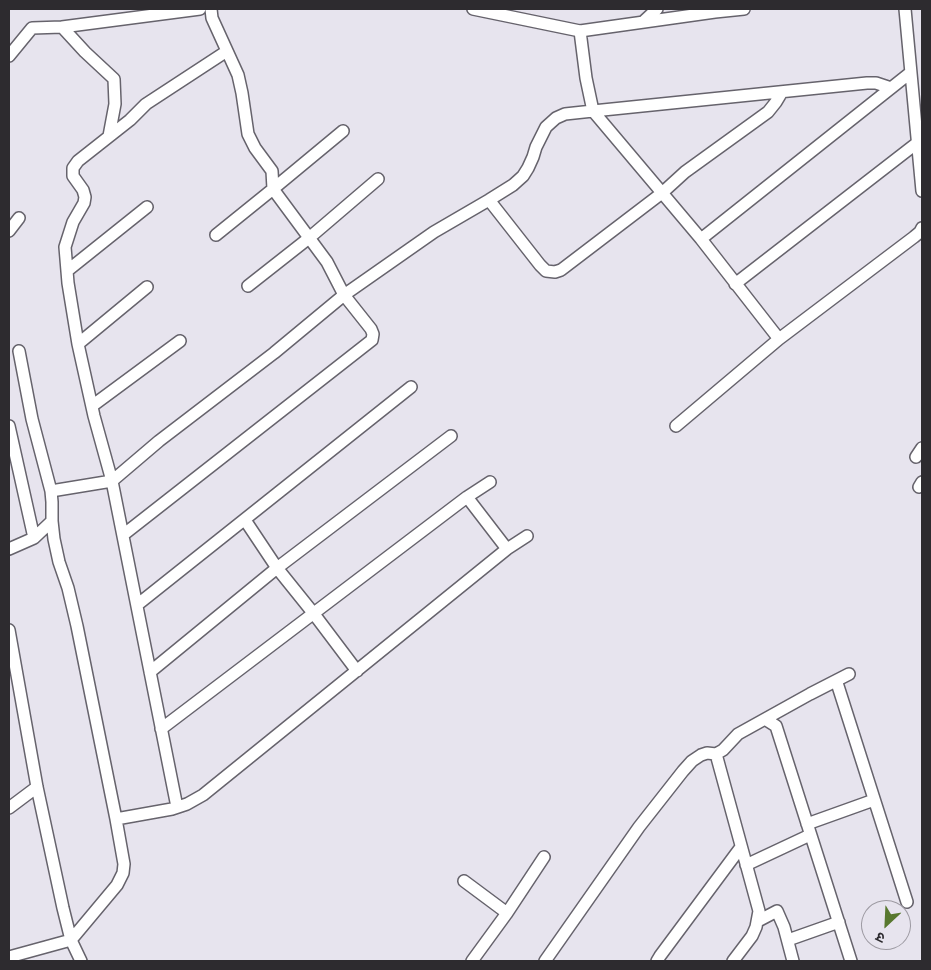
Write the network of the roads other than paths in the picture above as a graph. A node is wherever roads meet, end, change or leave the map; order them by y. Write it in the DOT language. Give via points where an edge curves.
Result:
graph roads {
  1 [pos="200,9"];
  2 [pos="211,9"];
  3 [pos="473,9"];
  4 [pos="657,9"];
  5 [pos="737,9"];
  6 [pos="744,9"];
  7 [pos="904,9"];
  8 [pos="642,22"];
  9 [pos="62,27"];
  10 [pos="580,31"];
  11 [pos="227,51"];
  12 [pos="9,56"];
  13 [pos="910,73"];
  14 [pos="891,88"];
  15 [pos="782,92"];
  16 [pos="593,111"];
  17 [pos="342,131"];
  18 [pos="109,136"];
  19 [pos="917,143"];
  20 [pos="378,179"];
  21 [pos="273,189"];
  22 [pos="922,191"];
  23 [pos="662,193"];
  24 [pos="489,200"];
  25 [pos="147,207"];
  26 [pos="20,218"];
  27 [pos="922,228"];
  28 [pos="9,231"];
  29 [pos="216,235"];
  30 [pos="309,238"];
  31 [pos="702,239"];
  32 [pos="67,272"];
  33 [pos="735,284"];
  34 [pos="248,286"];
  35 [pos="147,287"];
  36 [pos="344,295"];
  37 [pos="779,339"];
  38 [pos="180,341"];
  39 [pos="78,344"];
  40 [pos="19,351"];
  41 [pos="412,387"];
  42 [pos="92,406"];
  43 [pos="9,426"];
  44 [pos="676,426"];
  45 [pos="451,436"];
  46 [pos="112,481"];
  47 [pos="490,482"];
  48 [pos="51,491"];
  49 [pos="467,498"];
  50 [pos="245,520"];
  51 [pos="52,521"];
  52 [pos="123,535"];
  53 [pos="527,536"];
  54 [pos="34,538"];
  55 [pos="9,549"];
  56 [pos="507,549"];
  57 [pos="277,568"];
  58 [pos="137,605"];
  59 [pos="314,614"];
  60 [pos="9,630"];
  61 [pos="357,671"];
  62 [pos="150,672"];
  63 [pos="849,674"];
  64 [pos="838,686"];
  65 [pos="765,719"];
  66 [pos="161,730"];
  67 [pos="716,754"];
  68 [pos="37,787"];
  69 [pos="874,800"];
  70 [pos="9,808"];
  71 [pos="177,808"];
  72 [pos="116,819"];
  73 [pos="808,829"];
  74 [pos="741,847"];
  75 [pos="544,857"];
  76 [pos="746,865"];
  77 [pos="464,881"];
  78 [pos="906,900"];
  79 [pos="507,913"];
  80 [pos="758,920"];
  81 [pos="839,922"];
  82 [pos="71,940"];
  83 [pos="788,940"];
  84 [pos="9,957"];
  85 [pos="81,961"];
  86 [pos="472,961"];
  87 [pos="545,961"];
  88 [pos="658,961"];
  89 [pos="733,961"];
  90 [pos="793,961"];
  91 [pos="851,961"];
  1 -- 9 [label="street"];
  2 -- 11 [label="street"];
  3 -- 10 [label="street"];
  4 -- 8 [label="street"];
  5 -- 6 [label="street"];
  5 -- 8 [label="street"];
  7 -- 13 [label="street"];
  8 -- 10 [label="street"];
  9 -- 12 [label="street" via="32,28"];
  9 -- 18 [label="street" via="114,79 116,104"];
  10 -- 16 [label="street"];
  11 -- 18 [label="street" via="146,104"];
  11 -- 21 [label="street" via="238,75 248,134 272,170"];
  13 -- 14 [label="street"];
  13 -- 19 [label="street"];
  14 -- 15 [label="street" via="867,83"];
  14 -- 31 [label="street"];
  15 -- 16 [label="street"];
  15 -- 23 [label="street" via="768,112 685,172"];
  16 -- 23 [label="street"];
  16 -- 24 [label="street" via="556,118 546,127 523,176"];
  17 -- 21 [label="street"];
  18 -- 32 [label="street" via="73,168 73,176 85,197 65,247"];
  19 -- 22 [label="street"];
  19 -- 33 [label="street"];
  20 -- 30 [label="street"];
  21 -- 29 [label="street"];
  21 -- 30 [label="street"];
  23 -- 24 [label="street" via="555,272 546,271 540,265"];
  23 -- 31 [label="street"];
  24 -- 36 [label="street" via="434,232"];
  25 -- 32 [label="street"];
  26 -- 28 [label="street"];
  27 -- 37 [label="street"];
  30 -- 34 [label="street"];
  30 -- 36 [label="street" via="327,262"];
  31 -- 33 [label="street"];
  32 -- 39 [label="street"];
  33 -- 37 [label="street"];
  35 -- 39 [label="street"];
  36 -- 46 [label="street"];
  36 -- 52 [label="street" via="370,329 372,340"];
  37 -- 44 [label="street"];
  38 -- 42 [label="street"];
  39 -- 42 [label="street"];
  40 -- 48 [label="street"];
  41 -- 50 [label="street"];
  42 -- 46 [label="street"];
  43 -- 54 [label="street"];
  45 -- 57 [label="street"];
  46 -- 48 [label="street"];
  46 -- 52 [label="street"];
  47 -- 49 [label="street"];
  48 -- 51 [label="street"];
  49 -- 56 [label="street"];
  49 -- 59 [label="street"];
  50 -- 57 [label="street"];
  50 -- 58 [label="street"];
  51 -- 54 [label="street"];
  51 -- 72 [label="street" via="55,547 77,626"];
  52 -- 58 [label="street"];
  53 -- 56 [label="street"];
  54 -- 55 [label="street"];
  56 -- 61 [label="street"];
  57 -- 59 [label="street"];
  57 -- 62 [label="street"];
  58 -- 62 [label="street"];
  59 -- 61 [label="street"];
  59 -- 66 [label="street"];
  60 -- 68 [label="street"];
  61 -- 71 [label="street" via="203,795"];
  62 -- 66 [label="street"];
  63 -- 65 [label="street"];
  64 -- 69 [label="street"];
  65 -- 67 [label="street" via="738,734"];
  65 -- 73 [label="street" via="776,726"];
  66 -- 71 [label="street"];
  67 -- 74 [label="street"];
  67 -- 87 [label="street" via="701,755 683,771 639,827"];
  68 -- 70 [label="street"];
  68 -- 82 [label="street"];
  69 -- 73 [label="street"];
  69 -- 78 [label="street"];
  71 -- 72 [label="street"];
  72 -- 82 [label="street" via="123,873 117,885"];
  73 -- 76 [label="street"];
  73 -- 81 [label="street"];
  74 -- 76 [label="street"];
  74 -- 88 [label="street"];
  75 -- 79 [label="street"];
  76 -- 80 [label="street" via="759,912"];
  77 -- 79 [label="street"];
  79 -- 86 [label="street"];
  80 -- 83 [label="street" via="776,911"];
  80 -- 89 [label="street" via="752,936"];
  81 -- 83 [label="street"];
  81 -- 91 [label="street"];
  82 -- 84 [label="street"];
  82 -- 85 [label="street"];
  83 -- 90 [label="street"];
}
